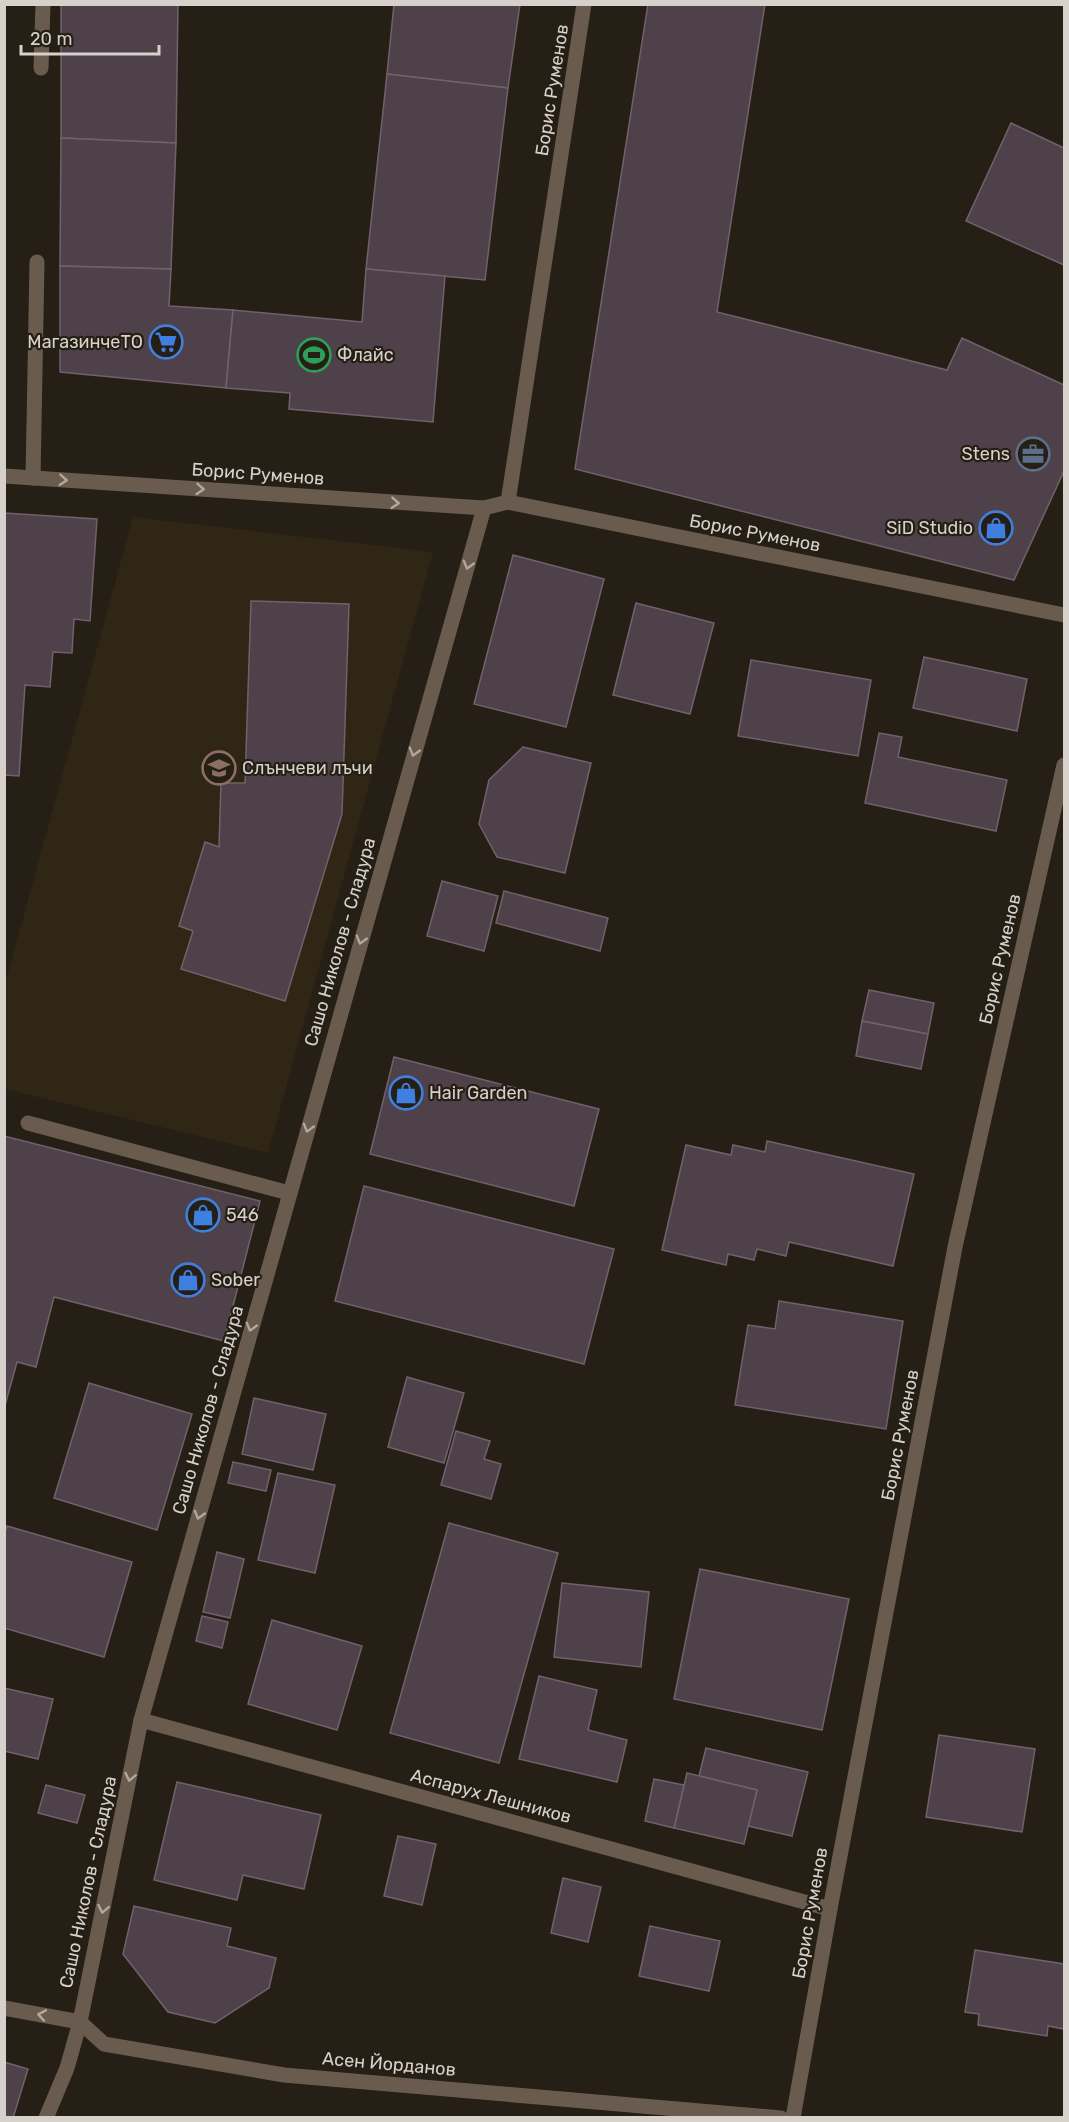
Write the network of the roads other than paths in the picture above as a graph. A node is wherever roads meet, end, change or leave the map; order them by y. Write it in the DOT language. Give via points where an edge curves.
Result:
graph roads {
  1 [pos="43,4"];
  2 [pos="584,4"];
  3 [pos="41,68"];
  4 [pos="37,262"];
  5 [pos="4,476"];
  6 [pos="33,478"];
  7 [pos="508,502"];
  8 [pos="484,508"];
  9 [pos="1065,615"];
  10 [pos="1065,765"];
  11 [pos="28,1123"];
  12 [pos="289,1193"];
  13 [pos="141,1720"];
  14 [pos="830,1910"];
  15 [pos="4,2008"];
  16 [pos="80,2022"];
  17 [pos="46,2118"];
  18 [pos="781,2118"];
  19 [pos="793,2118"];
  1 -- 3 [label="street"];
  2 -- 7 [label="street, Борис Руменов"];
  4 -- 6 [label="street"];
  5 -- 6 [label="street, Борис Руменов"];
  6 -- 8 [label="street, Борис Руменов, one-way"];
  7 -- 8 [label="street, Борис Руменов"];
  7 -- 9 [label="street, Борис Руменов"];
  8 -- 12 [label="street, Сашо Николов - Сладура, one-way"];
  10 -- 14 [label="street, Борис Руменов" via="955,1247"];
  11 -- 12 [label="street"];
  12 -- 13 [label="street, Сашо Николов - Сладура, one-way"];
  13 -- 14 [label="street, Аспарух Лешников"];
  13 -- 16 [label="street, Сашо Николов - Сладура, one-way"];
  14 -- 19 [label="street, Борис Руменов"];
  16 -- 15 [label="street, one-way"];
  16 -- 17 [label="street, Сашо Николов - Сладура" via="67,2068"];
  16 -- 18 [label="street, Асен Йорданов" via="104,2044 284,2075"];
}
